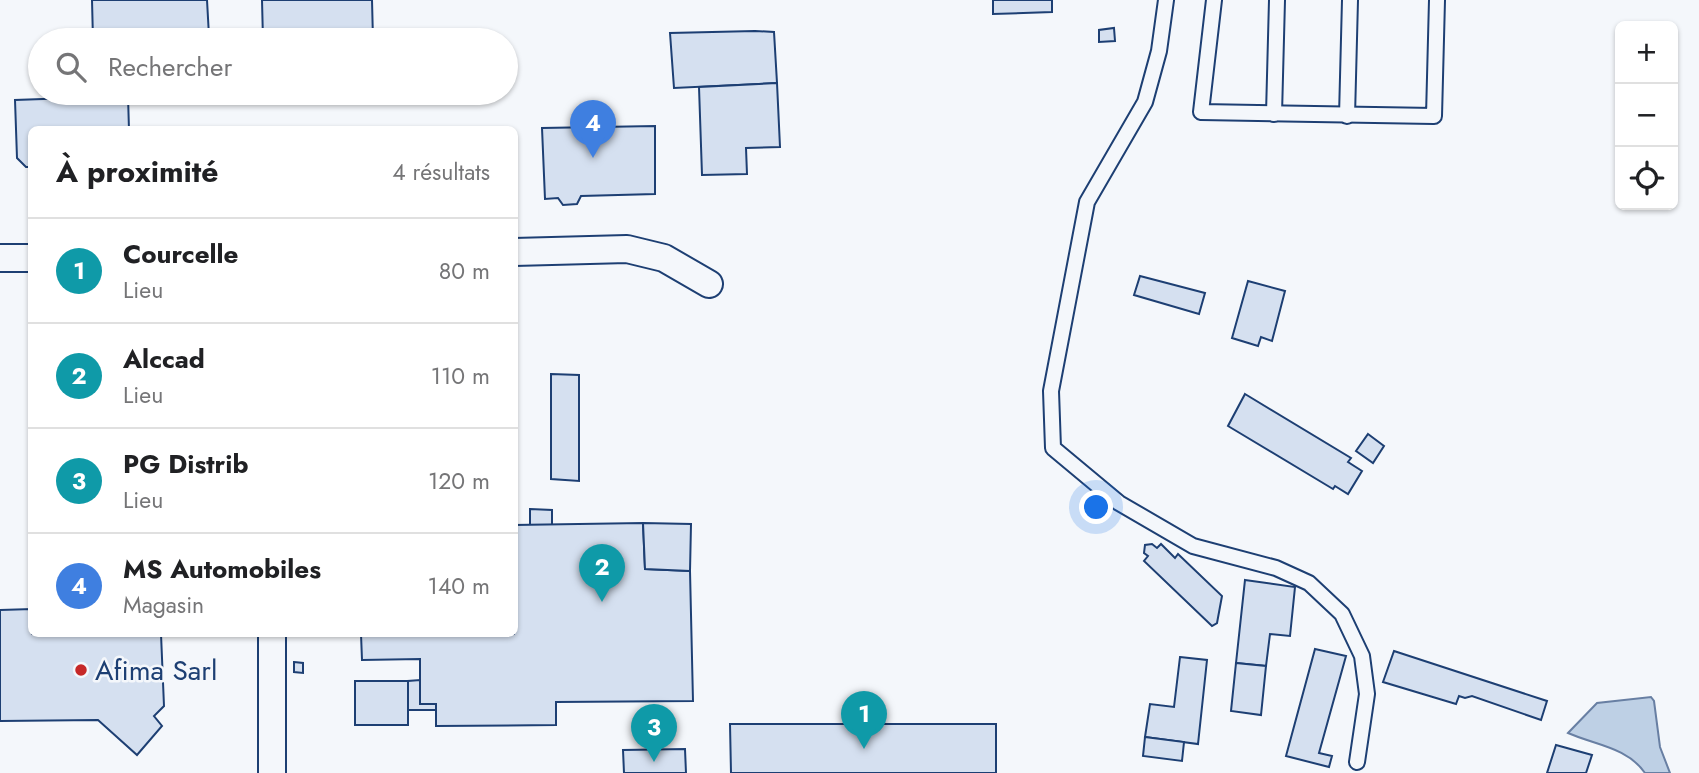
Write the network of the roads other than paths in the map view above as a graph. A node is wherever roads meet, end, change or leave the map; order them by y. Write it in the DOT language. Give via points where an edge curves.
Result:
graph roads {
  1 [pos="1166,0"];
  2 [pos="1214,0"];
  3 [pos="1277,0"];
  4 [pos="1350,0"];
  5 [pos="1437,0"];
  6 [pos="1274,114"];
  7 [pos="1347,116"];
  8 [pos="518,252"];
  9 [pos="0,258"];
  10 [pos="28,258"];
  11 [pos="709,284"];
  12 [pos="272,637"];
  13 [pos="1357,762"];
  14 [pos="272,773"];
  1 -- 13 [label="lane" via="1145,102 1087,202 1051,391 1053,448 1119,503 1193,545 1276,568 1309,583 1342,614 1362,656 1367,694"];
  2 -- 6 [label="lane" via="1201,112"];
  3 -- 6 [label="lane"];
  4 -- 7 [label="lane"];
  5 -- 7 [label="lane" via="1434,116"];
  6 -- 7 [label="lane"];
  8 -- 11 [label="street" via="627,248 664,258"];
  9 -- 10 [label="street"];
  12 -- 14 [label="street"];
}
